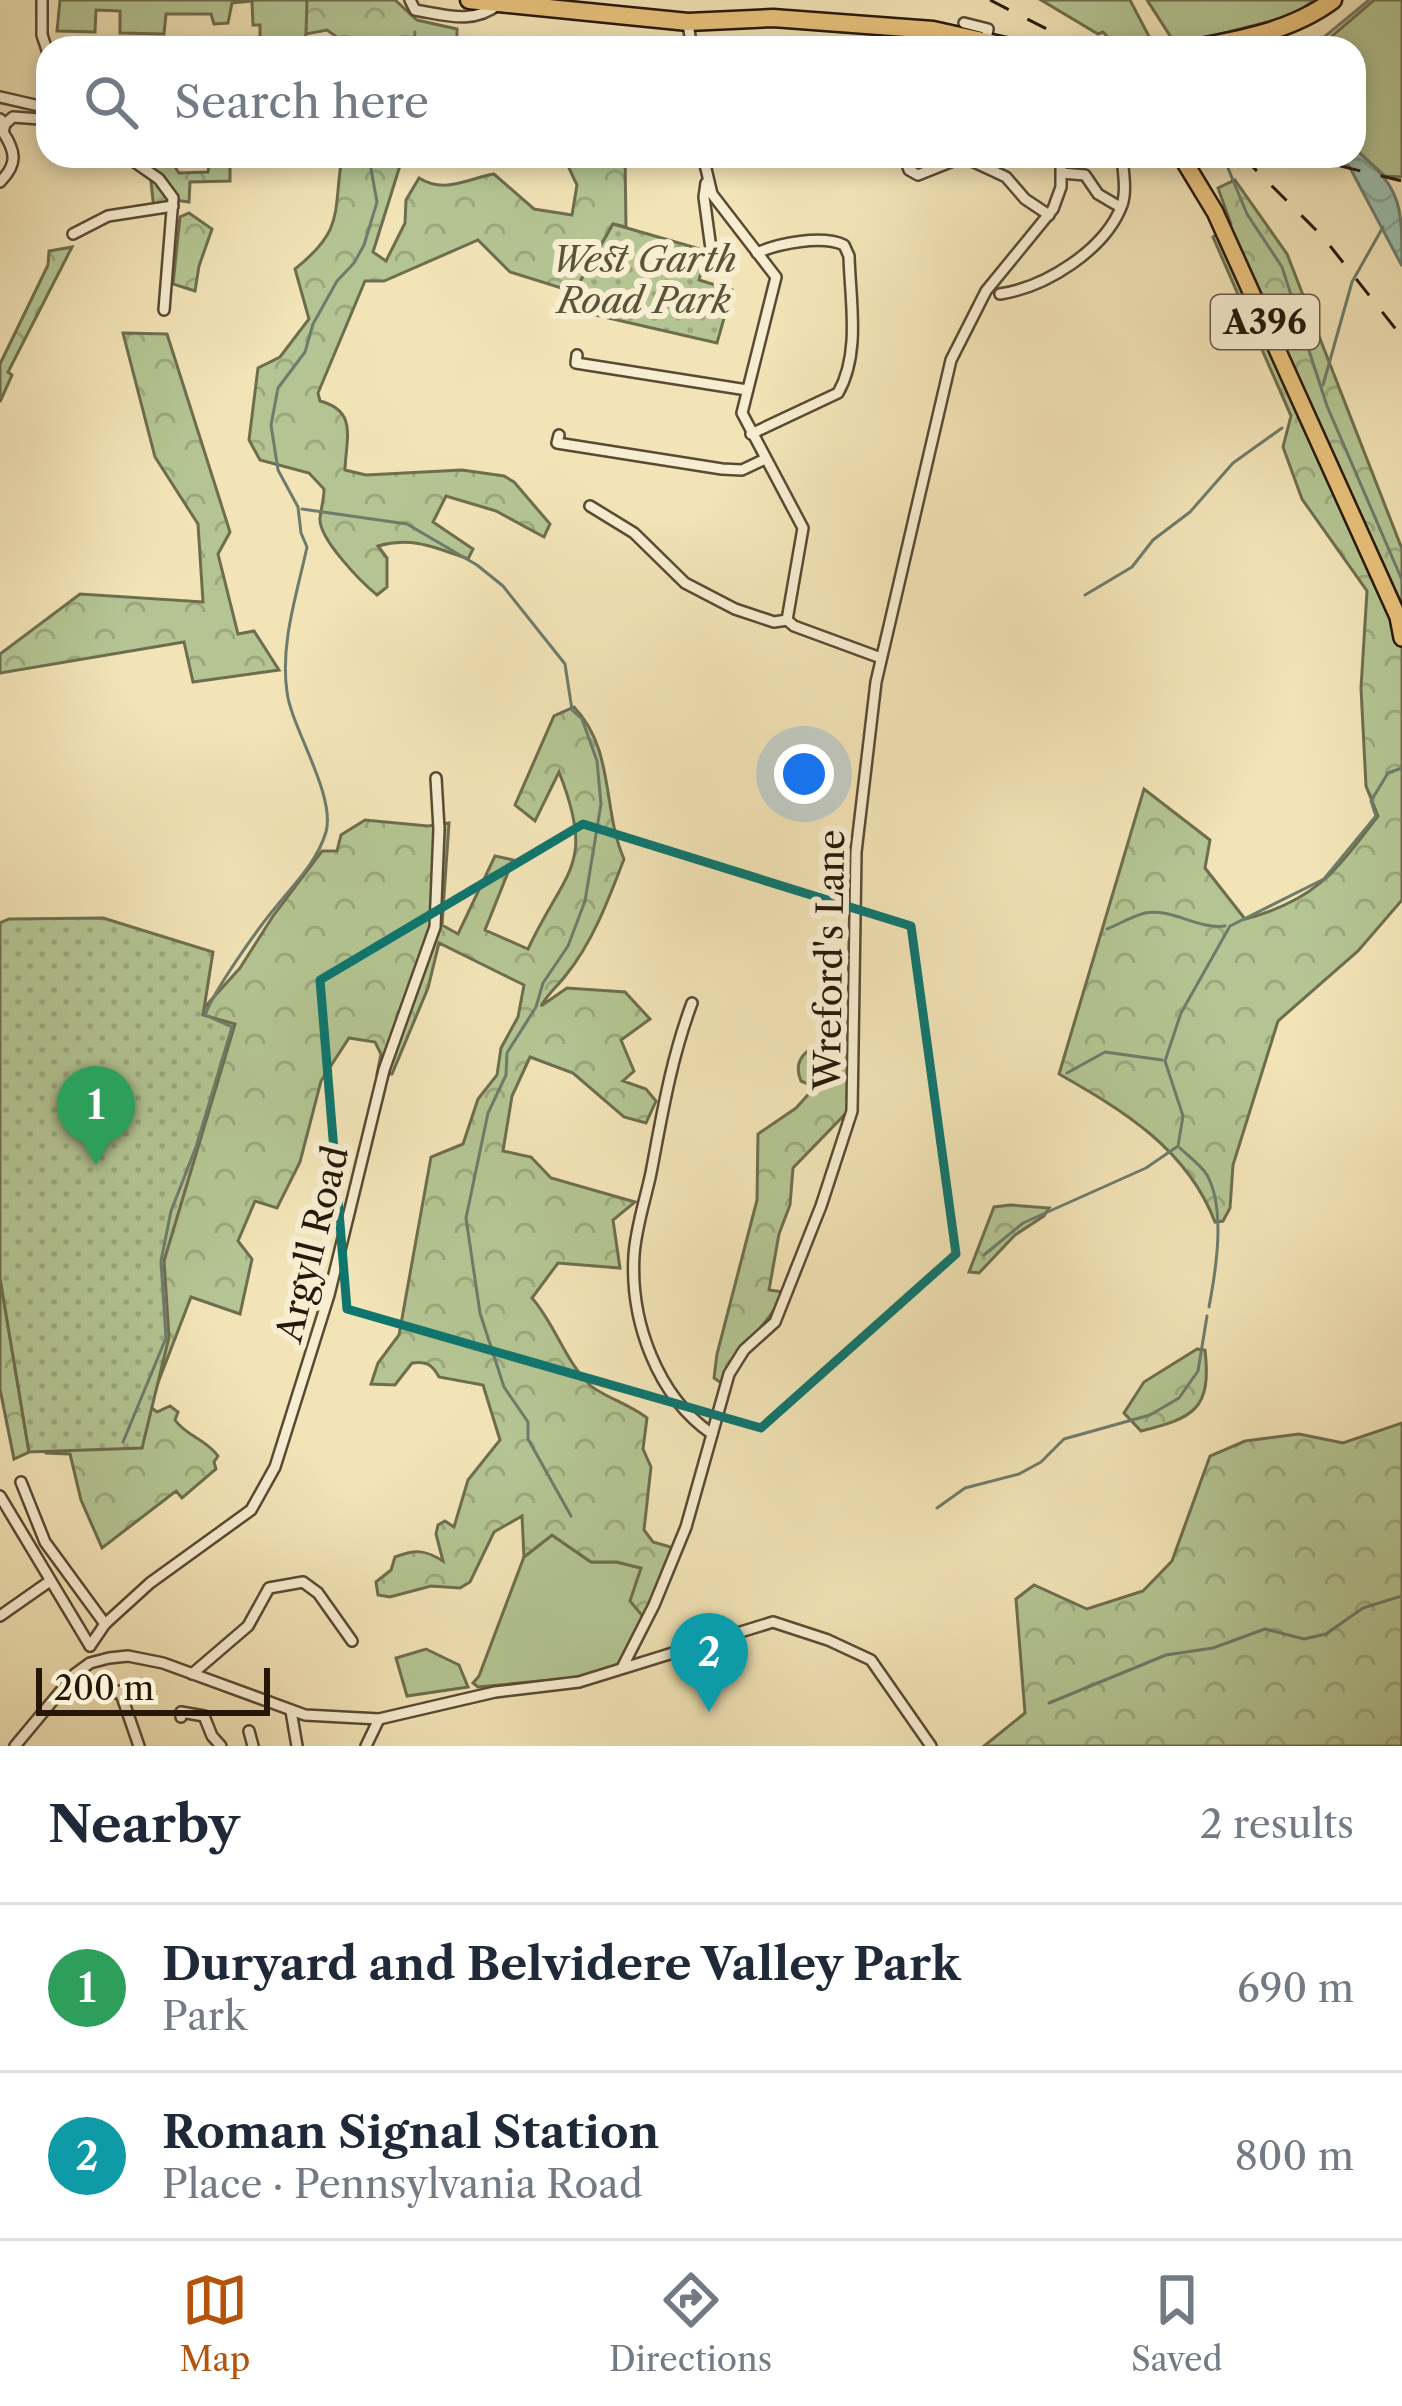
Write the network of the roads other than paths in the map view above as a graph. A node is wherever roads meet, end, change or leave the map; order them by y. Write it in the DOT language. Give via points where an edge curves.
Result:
graph roads {
  1 [pos="42,0"];
  2 [pos="410,0"];
  3 [pos="470,0"];
  4 [pos="1333,0"];
  5 [pos="499,4"];
  6 [pos="688,22"];
  7 [pos="964,23"];
  8 [pos="42,36"];
  9 [pos="690,36"];
  10 [pos="968,36"];
  11 [pos="987,36"];
  12 [pos="1251,36"];
  13 [pos="0,97"];
  14 [pos="36,108"];
  15 [pos="36,119"];
  16 [pos="3,121"];
  17 [pos="143,168"];
  18 [pos="704,168"];
  19 [pos="988,168"];
  20 [pos="1062,168"];
  21 [pos="1123,168"];
  22 [pos="1188,168"];
  23 [pos="1062,173"];
  24 [pos="706,181"];
  25 [pos="0,182"];
  26 [pos="173,206"];
  27 [pos="1120,207"];
  28 [pos="1049,215"];
  29 [pos="721,227"];
  30 [pos="73,234"];
  31 [pos="711,249"];
  32 [pos="757,253"];
  33 [pos="1000,293"];
  34 [pos="164,310"];
  35 [pos="576,363"];
  36 [pos="747,391"];
  37 [pos="752,434"];
  38 [pos="557,443"];
  39 [pos="765,459"];
  40 [pos="589,523"];
  41 [pos="787,620"];
  42 [pos="1402,638"];
  43 [pos="881,658"];
  44 [pos="436,778"];
  45 [pos="692,1003"];
  46 [pos="712,1434"];
  47 [pos="21,1483"];
  48 [pos="0,1496"];
  49 [pos="50,1581"];
  50 [pos="0,1616"];
  51 [pos="105,1624"];
  52 [pos="352,1641"];
  53 [pos="90,1646"];
  54 [pos="90,1664"];
  55 [pos="622,1668"];
  56 [pos="192,1674"];
  57 [pos="114,1693"];
  58 [pos="180,1709"];
  59 [pos="291,1712"];
  60 [pos="379,1719"];
  61 [pos="249,1731"];
  62 [pos="15,1746"];
  63 [pos="139,1746"];
  64 [pos="221,1746"];
  65 [pos="253,1746"];
  66 [pos="297,1746"];
  67 [pos="366,1746"];
  68 [pos="931,1746"];
  1 -- 8 [label="street"];
  2 -- 5 [label="street" via="415,10 463,18"];
  3 -- 5 [label="highway"];
  4 -- 12 [label="highway"];
  5 -- 6 [label="highway"];
  6 -- 9 [label="street"];
  6 -- 10 [label="highway" via="773,18"];
  7 -- 11 [label="street" via="988,28"];
  13 -- 14 [label="street"];
  15 -- 16 [label="street"];
  16 -- 25 [label="street" via="15,160"];
  17 -- 26 [label="street" via="166,185"];
  18 -- 24 [label="street"];
  19 -- 28 [label="street"];
  20 -- 23 [label="street"];
  21 -- 27 [label="street"];
  22 -- 42 [label="main road, A396" via="1335,472"];
  23 -- 27 [label="street" via="1085,175"];
  23 -- 28 [label="street"];
  24 -- 29 [label="street"];
  24 -- 29 [label="street" via="704,197"];
  26 -- 30 [label="street" via="108,216"];
  26 -- 34 [label="street"];
  27 -- 33 [label="street" via="1068,265"];
  28 -- 43 [label="street, Wreford's Lane" via="986,291 951,360"];
  29 -- 31 [label="street"];
  29 -- 32 [label="street"];
  32 -- 36 [label="street" via="776,277"];
  32 -- 37 [label="street" via="844,245 852,336 838,393"];
  35 -- 36 [label="street"];
  36 -- 37 [label="street" via="742,413"];
  37 -- 39 [label="street"];
  38 -- 39 [label="street" via="737,471"];
  39 -- 41 [label="street" via="802,528"];
  40 -- 41 [label="street" via="594,508 686,583 735,609"];
  41 -- 43 [label="street"];
  43 -- 46 [label="street, Wreford's Lane" via="856,852 852,1111 775,1322 734,1363"];
  44 -- 51 [label="street, Argyll Road" via="435,926 379,1086 329,1295 279,1455 251,1510"];
  45 -- 46 [label="street" via="671,1064 634,1274 659,1372"];
  46 -- 55 [label="street, Wreford's Lane" via="686,1527"];
  47 -- 51 [label="street" via="45,1542"];
  48 -- 49 [label="street"];
  49 -- 50 [label="street"];
  49 -- 53 [label="street"];
  51 -- 53 [label="street, Argyll Road"];
  52 -- 56 [label="street" via="318,1593 303,1582 279,1584 248,1626"];
  53 -- 54 [label="street"];
  54 -- 56 [label="street" via="128,1657"];
  54 -- 62 [label="street"];
  55 -- 60 [label="street"];
  55 -- 68 [label="street" via="773,1622 872,1660"];
  56 -- 59 [label="street"];
  57 -- 63 [label="street" via="120,1691"];
  58 -- 64 [label="street" via="205,1716"];
  59 -- 60 [label="street"];
  59 -- 66 [label="street"];
  60 -- 67 [label="street"];
  61 -- 65 [label="street"];
}
